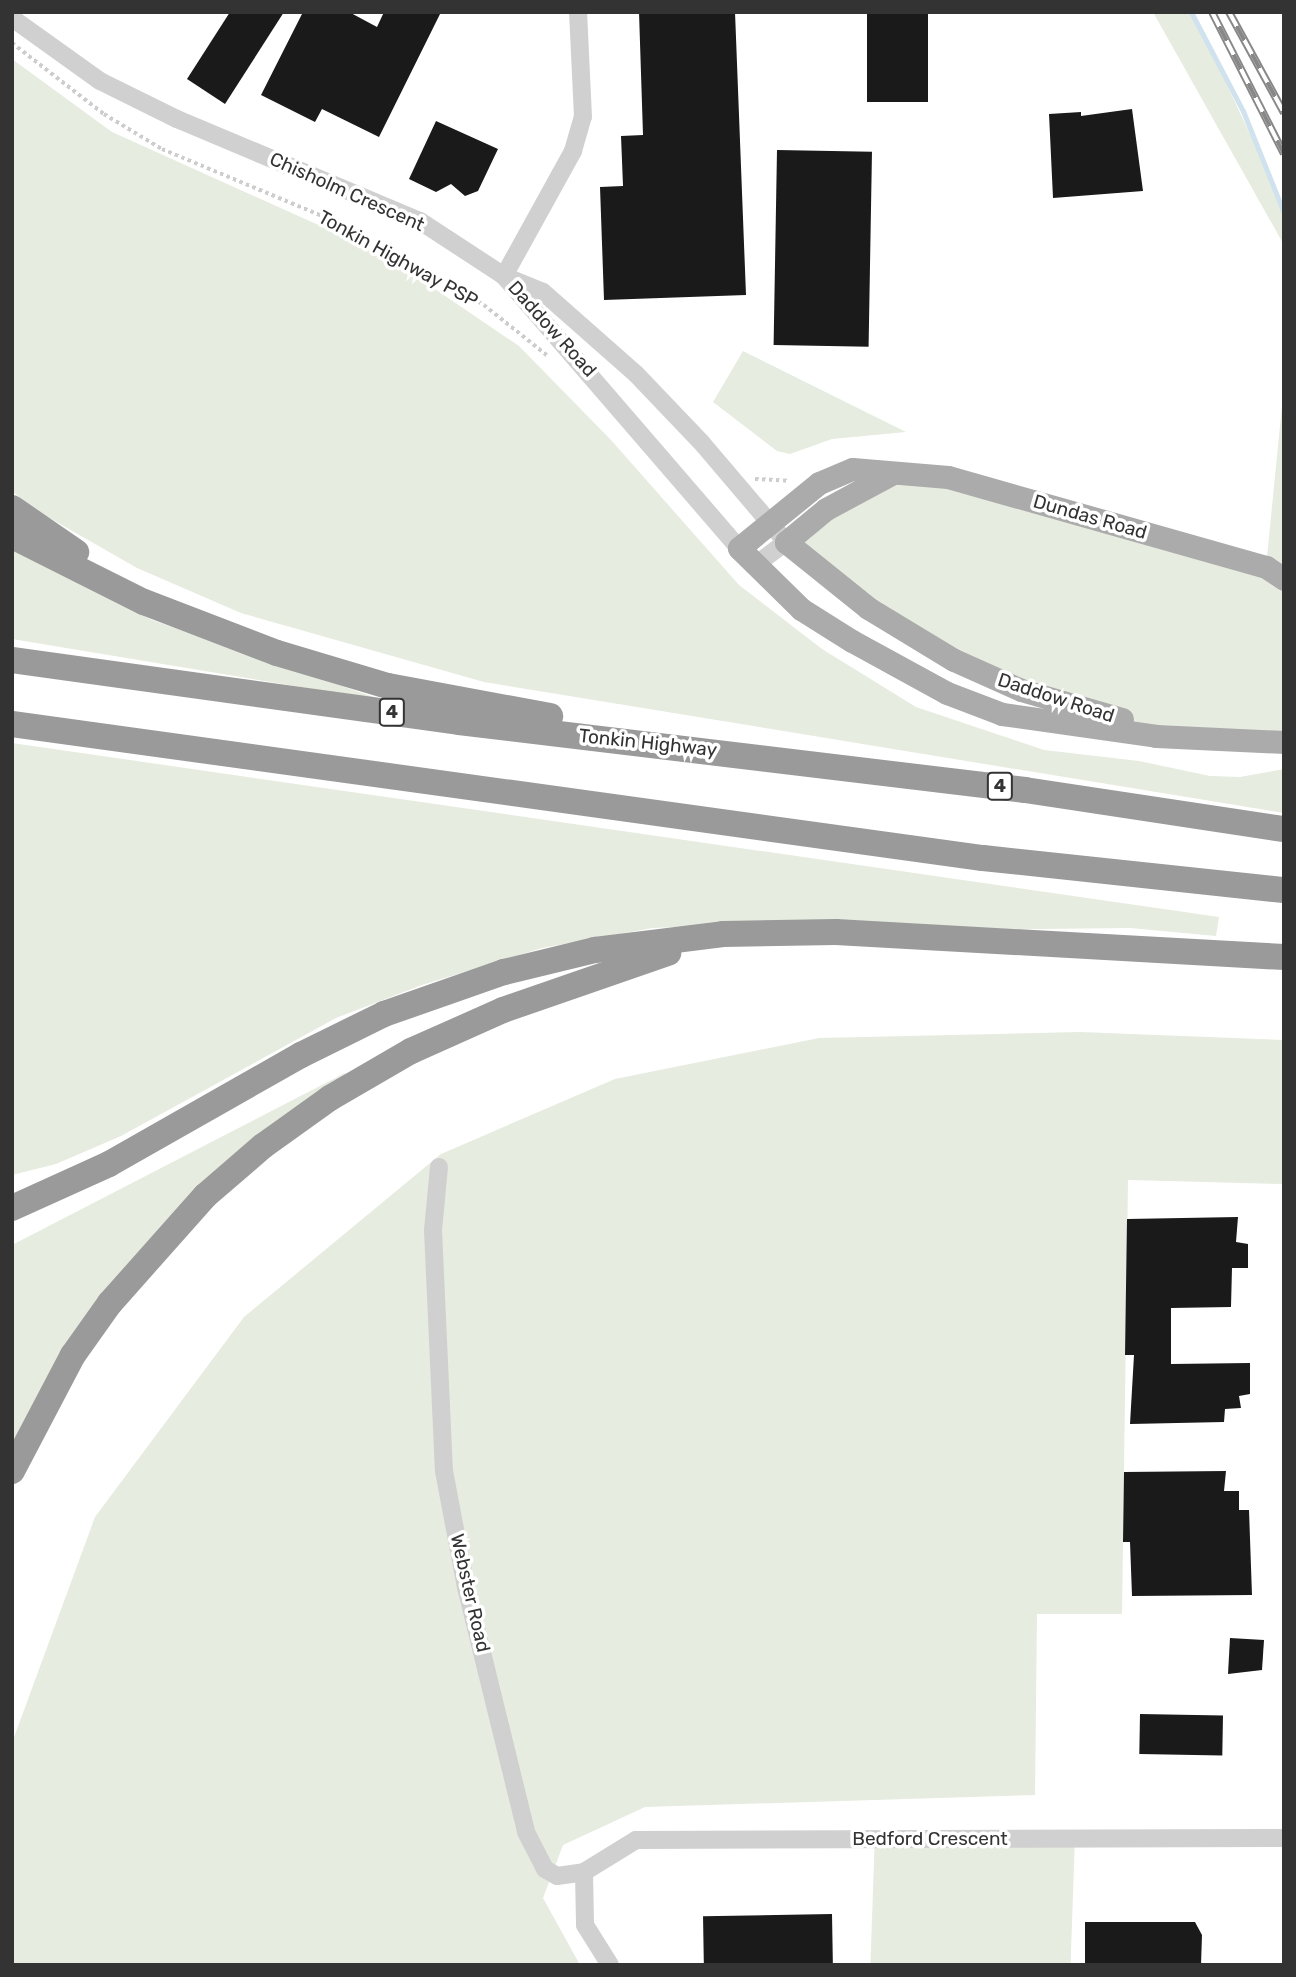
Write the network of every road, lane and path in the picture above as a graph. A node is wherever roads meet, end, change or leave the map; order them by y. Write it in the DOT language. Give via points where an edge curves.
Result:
graph roads {
  1 [pos="578,12"];
  2 [pos="12,18"];
  3 [pos="12,43"];
  4 [pos="504,276"];
  5 [pos="557,364"];
  6 [pos="748,471"];
  7 [pos="891,474"];
  8 [pos="799,479"];
  9 [pos="12,509"];
  10 [pos="770,522"];
  11 [pos="12,536"];
  12 [pos="786,542"];
  13 [pos="739,548"];
  14 [pos="754,566"];
  15 [pos="1284,579"];
  16 [pos="234,638"];
  17 [pos="12,660"];
  18 [pos="12,724"];
  19 [pos="1156,736"];
  20 [pos="1284,742"];
  21 [pos="772,756"];
  22 [pos="1284,829"];
  23 [pos="1284,890"];
  24 [pos="723,934"];
  25 [pos="1284,957"];
  26 [pos="439,1167"];
  27 [pos="67,1184"];
  28 [pos="12,1201"];
  29 [pos="12,1208"];
  30 [pos="12,1471"];
  31 [pos="1284,1838"];
  32 [pos="584,1872"];
  33 [pos="610,1965"];
  1 -- 4 [label="street" via="583,117 576,140"];
  2 -- 4 [label="street, Chisholm Crescent" via="100,81 177,119 420,221"];
  3 -- 5 [label="path, Tonkin Highway PSP" via="104,114 162,149 344,225 484,304"];
  4 -- 10 [label="street, Daddow Road" via="543,292 636,374"];
  4 -- 13 [label="street, Daddow Road"];
  6 -- 8 [label="path" via="755,480 777,484"];
  7 -- 10 [label="main road, Dundas Road" via="852,469 819,484"];
  7 -- 12 [label="main road" via="826,509"];
  7 -- 15 [label="main road, Dundas Road" via="948,477 1266,567"];
  9 -- 16 [label="highway" via="141,591"];
  10 -- 12 [label="street, Daddow Road"];
  10 -- 13 [label="main road, Dundas Road"];
  11 -- 16 [label="highway" via="144,603"];
  12 -- 14 [label="street"];
  12 -- 19 [label="main road, Daddow Road" via="868,608 954,660 1021,690 1094,709"];
  13 -- 14 [label="main road, Daddow Road"];
  14 -- 19 [label="main road, Daddow Road" via="801,609 947,693 1002,714"];
  16 -- 21 [label="highway" via="388,686"];
  17 -- 21 [label="highway, Tonkin Highway / 4" via="459,722"];
  18 -- 23 [label="highway" via="983,858"];
  19 -- 20 [label="main road, Daddow Road"];
  21 -- 22 [label="highway, Tonkin Highway / 4"];
  24 -- 25 [label="highway" via="836,932"];
  24 -- 27 [label="highway" via="595,950 428,997 301,1055"];
  24 -- 30 [label="highway" via="503,1010 411,1051 330,1098 263,1146 205,1196 110,1303 73,1355"];
  26 -- 32 [label="street, Webster Road" via="433,1230 437,1378 444,1471 466,1587 526,1832 545,1869 557,1876"];
  27 -- 28 [label="highway"];
  27 -- 29 [label="highway"];
  31 -- 32 [label="street, Bedford Crescent" via="636,1840"];
  32 -- 33 [label="street" via="586,1925"];
}
